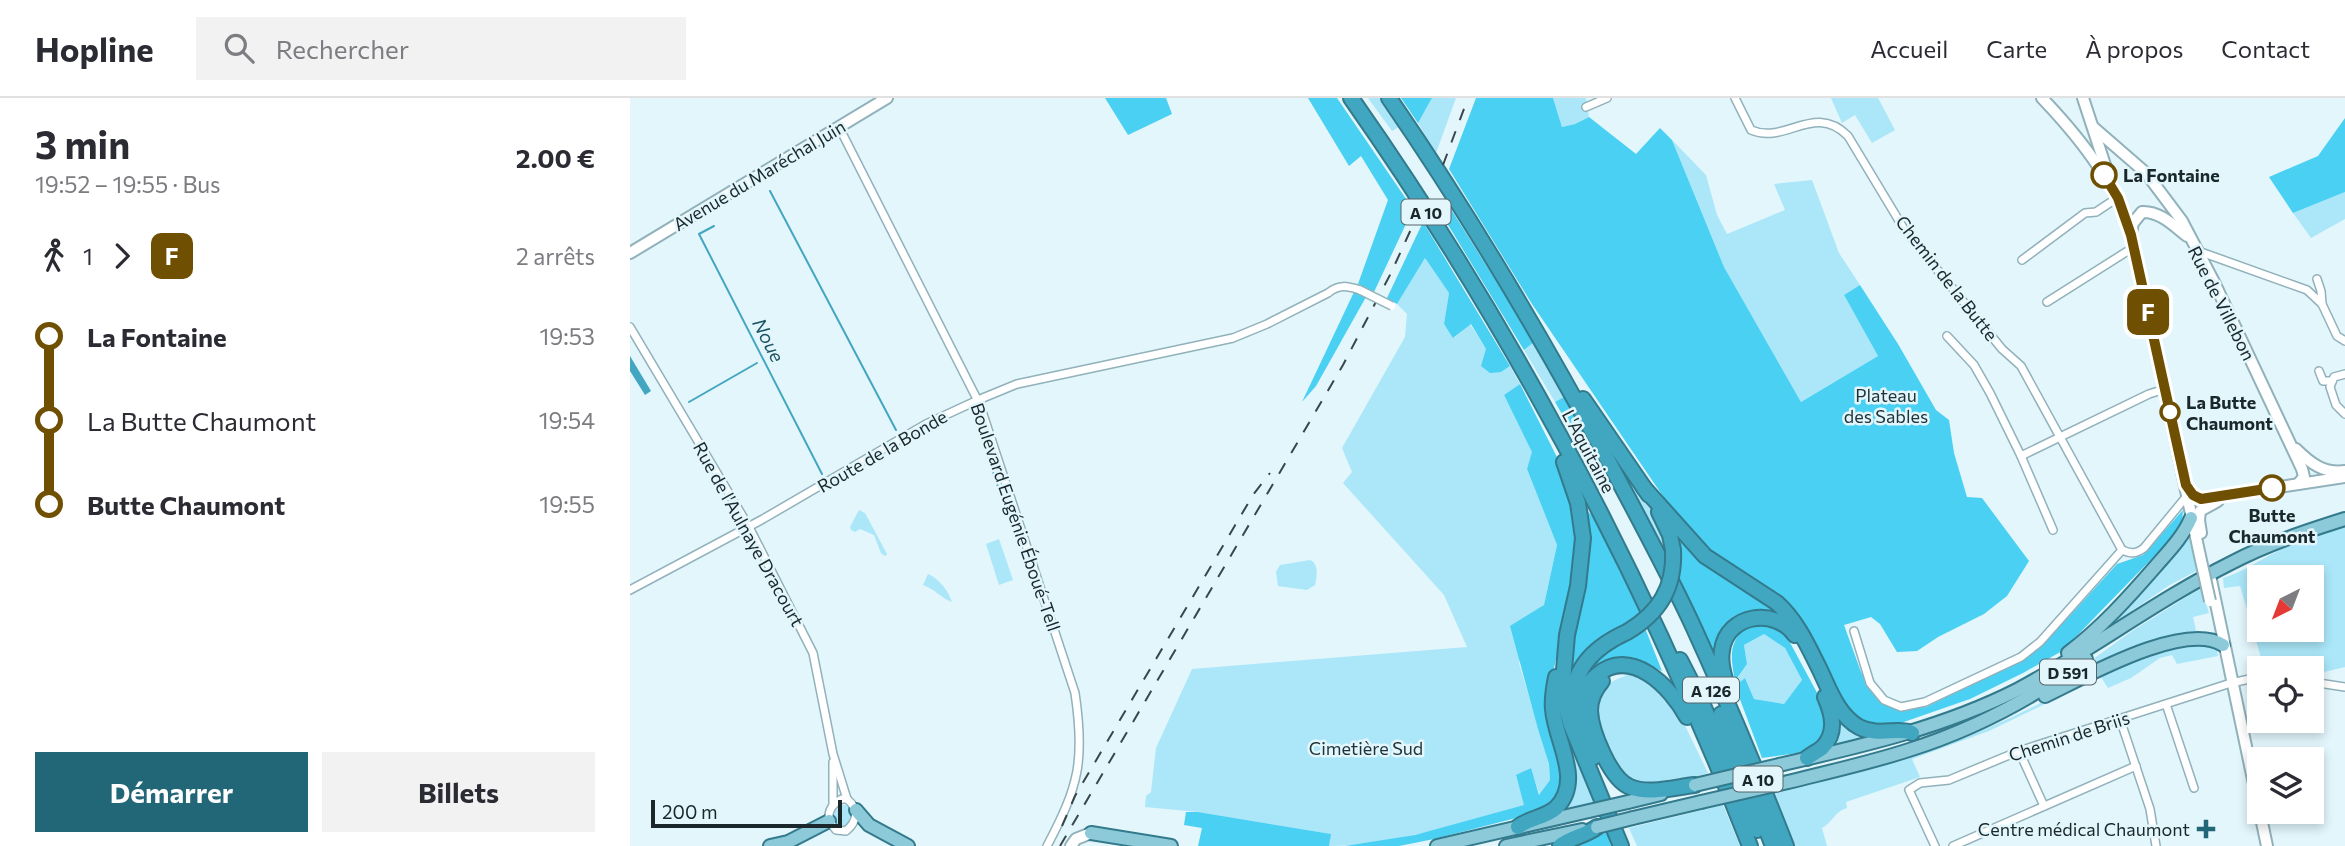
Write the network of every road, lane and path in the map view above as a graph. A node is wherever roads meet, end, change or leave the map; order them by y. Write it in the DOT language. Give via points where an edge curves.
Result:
graph roads {
  1 [pos="887,98"];
  2 [pos="1351,98"];
  3 [pos="1389,98"];
  4 [pos="1606,98"];
  5 [pos="1735,98"];
  6 [pos="2042,98"];
  7 [pos="2083,98"];
  8 [pos="1586,107"];
  9 [pos="839,127"];
  10 [pos="2093,127"];
  11 [pos="2102,172"];
  12 [pos="2118,198"];
  13 [pos="2131,235"];
  14 [pos="2190,238"];
  15 [pos="2134,247"];
  16 [pos="2197,250"];
  17 [pos="630,253"];
  18 [pos="2022,260"];
  19 [pos="2317,279"];
  20 [pos="2047,302"];
  21 [pos="2322,304"];
  22 [pos="1392,306"];
  23 [pos="630,327"];
  24 [pos="1947,336"];
  25 [pos="2345,341"];
  26 [pos="2319,370"];
  27 [pos="2345,374"];
  28 [pos="1564,379"];
  29 [pos="2332,380"];
  30 [pos="2165,389"];
  31 [pos="978,400"];
  32 [pos="2345,414"];
  33 [pos="1548,415"];
  34 [pos="2060,438"];
  35 [pos="2291,444"];
  36 [pos="2021,456"];
  37 [pos="2345,471"];
  38 [pos="2345,477"];
  39 [pos="2298,484"];
  40 [pos="1644,488"];
  41 [pos="2186,491"];
  42 [pos="2234,495"];
  43 [pos="2190,518"];
  44 [pos="2345,519"];
  45 [pos="748,527"];
  46 [pos="2053,530"];
  47 [pos="1647,534"];
  48 [pos="2122,550"];
  49 [pos="2202,554"];
  50 [pos="1629,571"];
  51 [pos="630,590"];
  52 [pos="2212,600"];
  53 [pos="2161,604"];
  54 [pos="1854,631"];
  55 [pos="1567,635"];
  56 [pos="2223,645"];
  57 [pos="1633,668"];
  58 [pos="2247,680"];
  59 [pos="2231,683"];
  60 [pos="2026,684"];
  61 [pos="2324,684"];
  62 [pos="2345,687"];
  63 [pos="2166,704"];
  64 [pos="2120,719"];
  65 [pos="1736,725"];
  66 [pos="1968,728"];
  67 [pos="1912,733"];
  68 [pos="1591,751"];
  69 [pos="2019,751"];
  70 [pos="833,754"];
  71 [pos="1807,758"];
  72 [pos="2136,766"];
  73 [pos="1695,785"];
  74 [pos="2194,788"];
  75 [pos="847,799"];
  76 [pos="834,803"];
  77 [pos="2044,806"];
  78 [pos="856,810"];
  79 [pos="1736,810"];
  80 [pos="829,821"];
  81 [pos="1603,823"];
  82 [pos="1518,827"];
  83 [pos="1091,833"];
  84 [pos="770,846"];
  85 [pos="908,846"];
  86 [pos="1046,846"];
  87 [pos="1071,846"];
  88 [pos="1171,846"];
  89 [pos="1437,846"];
  90 [pos="1507,846"];
  91 [pos="1560,846"];
  92 [pos="1615,846"];
  93 [pos="1621,846"];
  94 [pos="1630,846"];
  95 [pos="1750,846"];
  96 [pos="1764,846"];
  97 [pos="1773,846"];
  98 [pos="1786,846"];
  99 [pos="1935,846"];
  100 [pos="1953,846"];
  101 [pos="2156,846"];
  102 [pos="2267,846"];
  1 -- 9 [label="main road, Avenue du Maréchal Juin"];
  2 -- 33 [label="highway, L'Aquitaine / A 10" via="1462,269"];
  3 -- 28 [label="highway, L'Aquitaine / A 10"];
  4 -- 8 [label="street"];
  5 -- 34 [label="street, Chemin de la Butte" via="1754,132 1772,134 1828,122 1848,136 1904,229 2021,366"];
  6 -- 11 [label="main road"];
  7 -- 10 [label="main road"];
  9 -- 17 [label="main road, Avenue du Maréchal Juin"];
  9 -- 31 [label="street, Boulevard Eugénie Éboué-Tell"];
  10 -- 11 [label="main road" via="2106,168"];
  10 -- 14 [label="main road, Rue de Villebon" via="2146,173"];
  11 -- 12 [label="main road"];
  12 -- 13 [label="main road"];
  12 -- 18 [label="street" via="2096,212 2085,213"];
  13 -- 14 [label="main road" via="2136,217 2148,211"];
  13 -- 15 [label="main road"];
  14 -- 16 [label="main road, Rue de Villebon"];
  15 -- 20 [label="street"];
  15 -- 30 [label="main road"];
  16 -- 21 [label="street" via="2307,290"];
  16 -- 35 [label="main road, Rue de Villebon"];
  19 -- 21 [label="street"];
  21 -- 25 [label="street" via="2337,336"];
  22 -- 31 [label="street, Route de la Bonde, bridge" via="1360,290 1335,287 1233,338 1017,384"];
  23 -- 45 [label="street, Rue de l'Aulnaye Dracourt"];
  24 -- 36 [label="street" via="1974,365"];
  26 -- 29 [label="street" via="2323,381"];
  27 -- 29 [label="street"];
  28 -- 40 [label="highway" via="1585,401"];
  28 -- 47 [label="highway, L'Aquitaine / A 10"];
  29 -- 32 [label="street" via="2336,405"];
  30 -- 34 [label="street"];
  30 -- 41 [label="main road"];
  31 -- 45 [label="street, Route de la Bonde" via="926,424"];
  31 -- 86 [label="street, Boulevard Eugénie Éboué-Tell" via="1076,693 1081,732 1077,776"];
  33 -- 50 [label="highway, L'Aquitaine / A 10"];
  33 -- 55 [label="highway" via="1550,433 1575,492 1583,538"];
  34 -- 36 [label="street"];
  34 -- 48 [label="street"];
  35 -- 37 [label="main road, Rue de Villebon" via="2314,465"];
  35 -- 39 [label="main road, Rue de Villebon" via="2304,474"];
  36 -- 46 [label="street"];
  38 -- 39 [label="main road"];
  39 -- 42 [label="main road"];
  40 -- 67 [label="highway" via="1705,556 1785,610 1847,718 1867,730"];
  40 -- 68 [label="highway, bridge" via="1664,520 1673,550 1671,581 1648,617 1593,653 1576,681 1574,713"];
  41 -- 42 [label="main road" via="2196,498"];
  41 -- 43 [label="main road"];
  41 -- 48 [label="street" via="2144,548 2130,554"];
  42 -- 49 [label="main road" via="2200,511"];
  43 -- 49 [label="main road"];
  43 -- 60 [label="main road" via="2175,544 2113,614"];
  44 -- 53 [label="main road, D 591" via="2232,562"];
  45 -- 51 [label="street, Route de la Bonde"];
  45 -- 70 [label="street, Rue de l'Aulnaye Dracourt" via="813,653"];
  47 -- 65 [label="highway, L'Aquitaine / A 10"];
  47 -- 97 [label="highway, A 126"];
  48 -- 54 [label="street" via="2040,642 2021,657 1925,702 1901,707 1884,700 1870,682"];
  49 -- 52 [label="main road, bridge"];
  49 -- 52 [label="main road, bridge"];
  50 -- 79 [label="highway, L'Aquitaine / A 10"];
  50 -- 96 [label="highway, A 126" via="1702,703"];
  52 -- 56 [label="main road"];
  53 -- 60 [label="main road, D 591"];
  53 -- 66 [label="main road, D 591" via="2048,687"];
  55 -- 81 [label="highway" via="1562,683 1566,712"];
  55 -- 82 [label="highway" via="1553,698 1567,765 1566,792 1552,811"];
  56 -- 59 [label="main road"];
  56 -- 66 [label="main road" via="2209,638 2168,642 1976,729"];
  57 -- 68 [label="highway" via="1609,667 1585,689 1580,712"];
  57 -- 73 [label="highway" via="1606,677 1591,702 1592,722 1610,767 1625,785 1635,789"];
  57 -- 79 [label="highway" via="1651,675 1676,698"];
  58 -- 59 [label="street, Chemin de Briis"];
  59 -- 63 [label="street, Chemin de Briis"];
  59 -- 102 [label="main road"];
  60 -- 67 [label="main road, D 591"];
  61 -- 62 [label="street"];
  63 -- 64 [label="street, Chemin de Briis"];
  63 -- 74 [label="street"];
  64 -- 69 [label="street, Chemin de Briis"];
  64 -- 72 [label="street"];
  65 -- 71 [label="highway" via="1722,669 1724,641 1746,620 1778,620 1802,647 1832,718 1830,736"];
  65 -- 98 [label="highway, L'Aquitaine / A 10"];
  66 -- 81 [label="main road, D 591, bridge" via="1909,750 1788,782"];
  67 -- 71 [label="main road, D 591"];
  68 -- 94 [label="highway"];
  69 -- 77 [label="street"];
  69 -- 99 [label="street, Chemin de Briis" via="1950,780 1920,783 1909,790"];
  70 -- 75 [label="street, Rue de l'Aulnaye Dracourt"];
  70 -- 76 [label="street, Rue de l'Aulnaye Dracourt"];
  71 -- 73 [label="main road, D 591, bridge"];
  72 -- 77 [label="street"];
  72 -- 101 [label="street"];
  73 -- 82 [label="main road, bridge"];
  75 -- 76 [label="street"];
  75 -- 78 [label="street"];
  76 -- 80 [label="street"];
  77 -- 100 [label="street"];
  78 -- 80 [label="street" via="855,821 846,831 836,830"];
  78 -- 85 [label="main road" via="869,825"];
  79 -- 95 [label="highway, L'Aquitaine / A 10"];
  80 -- 84 [label="main road"];
  81 -- 90 [label="main road"];
  81 -- 91 [label="highway"];
  81 -- 92 [label="highway"];
  81 -- 93 [label="highway"];
  82 -- 89 [label="main road"];
  83 -- 87 [label="main road"];
  83 -- 88 [label="main road"];
}
